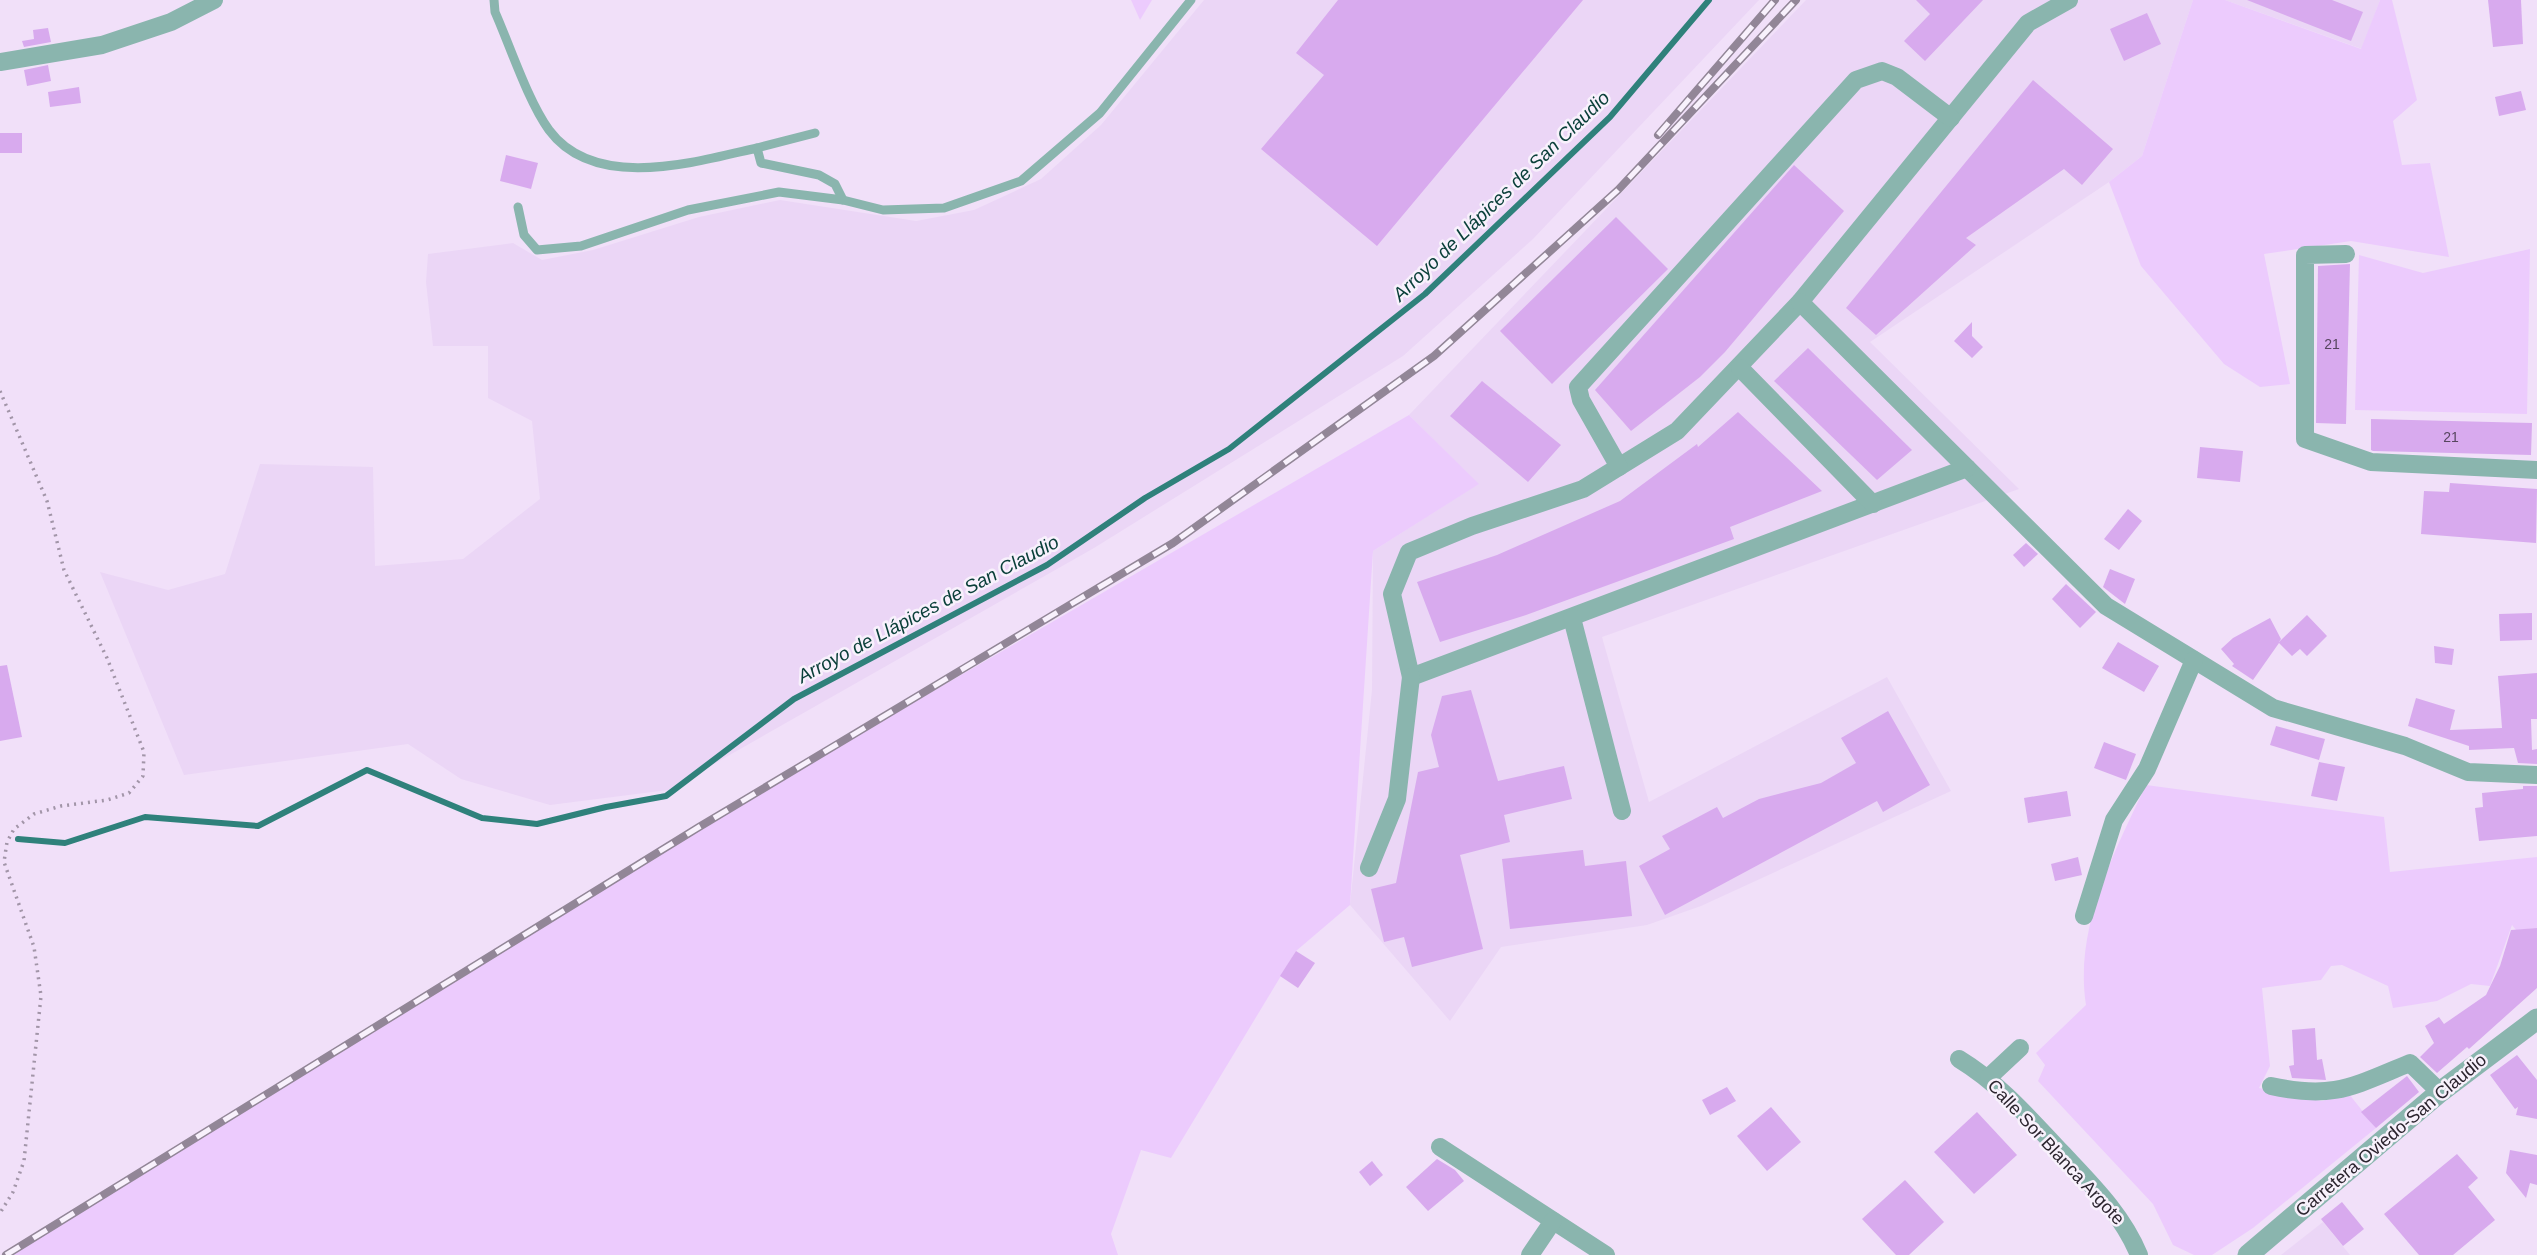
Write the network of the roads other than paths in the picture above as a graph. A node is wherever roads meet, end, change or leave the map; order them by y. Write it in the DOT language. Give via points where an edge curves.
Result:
graph roads {
  1 [pos="214,0"];
  2 [pos="494,0"];
  3 [pos="1191,0"];
  4 [pos="2069,0"];
  5 [pos="0,62"];
  6 [pos="1951,118"];
  7 [pos="815,133"];
  8 [pos="757,148"];
  9 [pos="843,200"];
  10 [pos="518,207"];
  11 [pos="2346,254"];
  12 [pos="1800,302"];
  13 [pos="1740,368"];
  14 [pos="1619,467"];
  15 [pos="1967,468"];
  16 [pos="2537,470"];
  17 [pos="1873,504"];
  18 [pos="1572,618"];
  19 [pos="2194,660"];
  20 [pos="1411,677"];
  21 [pos="2537,775"];
  22 [pos="1622,811"];
  23 [pos="1369,868"];
  24 [pos="2084,916"];
  25 [pos="2537,1018"];
  26 [pos="2020,1048"];
  27 [pos="1959,1059"];
  28 [pos="1989,1077"];
  29 [pos="2271,1086"];
  30 [pos="2440,1092"];
  31 [pos="1440,1147"];
  32 [pos="1553,1221"];
  33 [pos="1531,1255"];
  34 [pos="1606,1255"];
  35 [pos="2139,1255"];
  36 [pos="2248,1255"];
  1 -- 5 [label="street" via="171,22 102,46"];
  2 -- 8 [label="lane" via="495,12 550,130 581,157 665,168"];
  3 -- 9 [label="lane" via="1100,113 1021,181 944,208 883,210"];
  4 -- 6 [label="street" via="2028,23"];
  6 -- 12 [label="street"];
  6 -- 14 [label="street" via="1897,77 1882,71 1856,80 1578,387"];
  7 -- 8 [label="lane"];
  8 -- 9 [label="lane" via="761,163 818,175 835,184"];
  9 -- 10 [label="lane" via="779,192 688,210 580,246 537,250 524,235"];
  11 -- 16 [label="street" via="2305,255 2305,439 2371,462"];
  12 -- 13 [label="street"];
  12 -- 15 [label="street"];
  13 -- 14 [label="street" via="1677,431"];
  13 -- 17 [label="street"];
  14 -- 20 [label="street" via="1583,489 1409,552 1392,594"];
  15 -- 17 [label="street"];
  15 -- 19 [label="street" via="2106,606"];
  17 -- 18 [label="street"];
  18 -- 20 [label="street"];
  18 -- 22 [label="street"];
  19 -- 21 [label="street" via="2273,708 2406,746 2468,772"];
  19 -- 24 [label="street" via="2147,769 2114,820"];
  20 -- 23 [label="street" via="1397,799"];
  25 -- 30 [label="street, Carretera Oviedo-San Claudio"];
  26 -- 28 [label="street"];
  27 -- 28 [label="street, Calle Sor Blanca Argote"];
  28 -- 35 [label="street, Calle Sor Blanca Argote" via="2117,1213"];
  29 -- 30 [label="street" via="2335,1093 2410,1063"];
  30 -- 36 [label="street, Carretera Oviedo-San Claudio"];
  31 -- 32 [label="street"];
  32 -- 33 [label="street"];
  32 -- 34 [label="street"];
}
